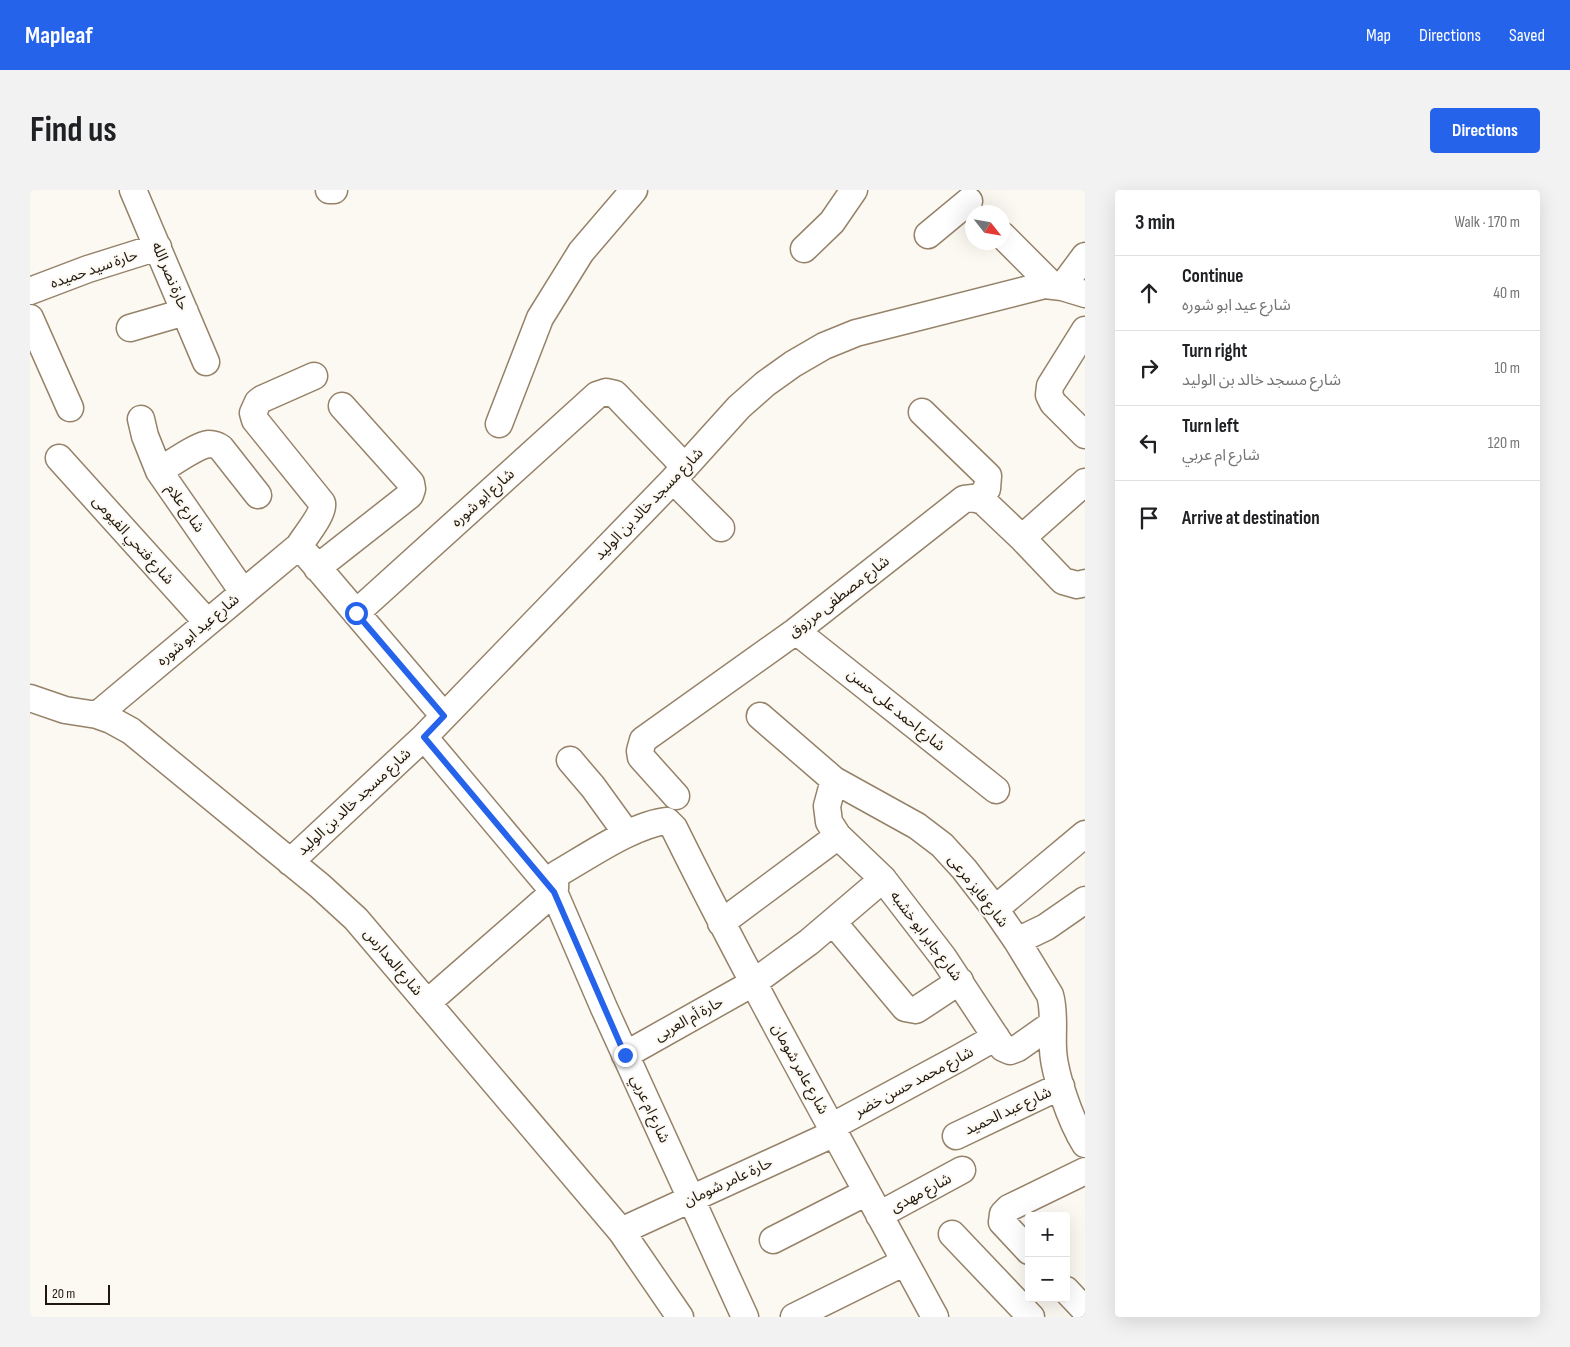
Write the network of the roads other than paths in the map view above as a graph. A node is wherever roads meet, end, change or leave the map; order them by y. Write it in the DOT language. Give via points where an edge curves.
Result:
graph roads {
  1 [pos="133,190"];
  2 [pos="329,190"];
  3 [pos="334,190"];
  4 [pos="634,190"];
  5 [pos="854,190"];
  6 [pos="969,201"];
  7 [pos="928,235"];
  8 [pos="1010,242"];
  9 [pos="158,247"];
  10 [pos="804,249"];
  11 [pos="1085,256"];
  12 [pos="1066,289"];
  13 [pos="30,291"];
  14 [pos="185,312"];
  15 [pos="30,318"];
  16 [pos="130,328"];
  17 [pos="1085,330"];
  18 [pos="206,362"];
  19 [pos="314,376"];
  20 [pos="342,406"];
  21 [pos="70,408"];
  22 [pos="922,412"];
  23 [pos="140,419"];
  24 [pos="499,424"];
  25 [pos="1085,436"];
  26 [pos="58,458"];
  27 [pos="159,470"];
  28 [pos="679,473"];
  29 [pos="1085,482"];
  30 [pos="258,495"];
  31 [pos="978,499"];
  32 [pos="720,528"];
  33 [pos="1022,538"];
  34 [pos="299,546"];
  35 [pos="317,568"];
  36 [pos="1085,583"];
  37 [pos="243,592"];
  38 [pos="356,613"];
  39 [pos="207,622"];
  40 [pos="796,631"];
  41 [pos="30,698"];
  42 [pos="97,715"];
  43 [pos="444,716"];
  44 [pos="760,716"];
  45 [pos="424,737"];
  46 [pos="570,760"];
  47 [pos="834,780"];
  48 [pos="996,790"];
  49 [pos="676,796"];
  50 [pos="627,834"];
  51 [pos="1085,834"];
  52 [pos="838,836"];
  53 [pos="290,862"];
  54 [pos="883,879"];
  55 [pos="554,892"];
  56 [pos="1083,906"];
  57 [pos="995,909"];
  58 [pos="833,922"];
  59 [pos="721,923"];
  60 [pos="1017,941"];
  61 [pos="960,981"];
  62 [pos="753,983"];
  63 [pos="427,1002"];
  64 [pos="1052,1024"];
  65 [pos="996,1037"];
  66 [pos="625,1055"];
  67 [pos="1061,1086"];
  68 [pos="1081,1127"];
  69 [pos="833,1130"];
  70 [pos="956,1136"];
  71 [pos="962,1170"];
  72 [pos="1085,1171"];
  73 [pos="867,1192"];
  74 [pos="692,1199"];
  75 [pos="879,1215"];
  76 [pos="621,1231"];
  77 [pos="952,1234"];
  78 [pos="773,1240"];
  79 [pos="1025,1246"];
  80 [pos="905,1262"];
  81 [pos="1070,1294"];
  82 [pos="1085,1310"];
  83 [pos="680,1317"];
  84 [pos="745,1317"];
  85 [pos="794,1317"];
  86 [pos="935,1317"];
  87 [pos="1031,1317"];
  1 -- 9 [label="street, حارة نصر الله"];
  2 -- 3 [label="street"];
  4 -- 24 [label="street" via="582,252 540,318"];
  5 -- 10 [label="street" via="832,222"];
  6 -- 7 [label="street"];
  8 -- 12 [label="street"];
  9 -- 13 [label="street, حارة سيد حميده"];
  9 -- 14 [label="street, حارة نصر الله"];
  11 -- 12 [label="street"];
  12 -- 28 [label="street, شارع مسجد خالد بن الوليد" via="1044,285 856,333 824,346 765,384"];
  14 -- 16 [label="street"];
  14 -- 18 [label="street, حارة نصر الله"];
  15 -- 21 [label="street"];
  17 -- 25 [label="street" via="1050,386 1053,403"];
  19 -- 34 [label="street, شارع عيد ابو شوره" via="262,399 253,413 255,420 322,503 321,512"];
  20 -- 35 [label="street" via="411,483 412,489 410,495"];
  22 -- 31 [label="street" via="988,476 986,489"];
  23 -- 27 [label="street, شارع علام"];
  26 -- 39 [label="street, شارع فتحي الفيومى"];
  27 -- 30 [label="street" via="207,444 214,444 221,448"];
  27 -- 37 [label="street, شارع علام"];
  28 -- 32 [label="street"];
  28 -- 38 [label="street, شارع ابو شوره" via="615,394 597,395"];
  28 -- 43 [label="street, شارع مسجد خالد بن الوليد"];
  29 -- 33 [label="street"];
  31 -- 33 [label="street"];
  31 -- 40 [label="street, شارع مصطفى مرزوق" via="964,499"];
  33 -- 36 [label="street" via="1063,581 1077,585"];
  34 -- 35 [label="street"];
  34 -- 37 [label="street, شارع عيد ابو شوره"];
  35 -- 38 [label="street"];
  37 -- 39 [label="street, شارع عيد ابو شوره"];
  38 -- 43 [label="street"];
  39 -- 42 [label="street, شارع عيد ابو شوره"];
  40 -- 48 [label="street, شارع احمد على حسن"];
  40 -- 49 [label="street, شارع مصطفى مرزوق" via="643,740 641,757"];
  41 -- 42 [label="street, شارع المدارس" via="66,710"];
  42 -- 53 [label="street, شارع المدارس" via="131,731"];
  43 -- 45 [label="street, شارع مسجد خالد بن الوليد"];
  44 -- 47 [label="street, شارع فايز مرعى"];
  45 -- 53 [label="street, شارع مسجد خالد بن الوليد"];
  45 -- 55 [label="street, شارع ام عربي"];
  46 -- 50 [label="street"];
  47 -- 52 [label="street, شارع جابر ابو خشبه" via="826,806 829,822"];
  47 -- 57 [label="street, شارع فايز مرعى" via="917,826 942,845"];
  50 -- 55 [label="street" via="557,874"];
  50 -- 59 [label="street, شارع عامر شومان" via="667,821 674,828"];
  51 -- 57 [label="street"];
  52 -- 54 [label="street, شارع جابر ابو خشبه"];
  52 -- 59 [label="street"];
  53 -- 63 [label="street, شارع المدارس" via="356,919"];
  54 -- 58 [label="street, حارة أم العربى"];
  54 -- 61 [label="street, شارع جابر ابو خشبه"];
  55 -- 63 [label="street"];
  55 -- 66 [label="street, شارع ام عربي"];
  56 -- 60 [label="street"];
  57 -- 60 [label="street, شارع فايز مرعى"];
  58 -- 61 [label="street" via="905,1008 916,1010"];
  58 -- 62 [label="street, حارة أم العربى"];
  59 -- 62 [label="street, شارع عامر شومان"];
  60 -- 64 [label="street, شارع فايز مرعى" via="1050,995"];
  61 -- 65 [label="street, شارع جابر ابو خشبه"];
  62 -- 66 [label="street, حارة أم العربى"];
  62 -- 69 [label="street, شارع عامر شومان"];
  63 -- 76 [label="street, شارع المدارس"];
  64 -- 65 [label="street, شارع جابر ابو خشبه" via="1018,1048 1010,1050 1003,1048"];
  64 -- 67 [label="street, شارع فايز مرعى" via="1053,1052"];
  65 -- 69 [label="street, شارع محمد حسن خضر"];
  66 -- 74 [label="street, شارع ام عربي"];
  67 -- 68 [label="street, شارع فايز مرعى"];
  67 -- 70 [label="street, شارع عبد الحميد"];
  69 -- 73 [label="street, شارع عامر شومان"];
  69 -- 74 [label="street, حارة عامر شومان"];
  71 -- 75 [label="street, شارع مهدى"];
  72 -- 79 [label="street" via="1009,1208 1003,1214 1002,1222"];
  73 -- 75 [label="street, شارع عامر شومان"];
  73 -- 78 [label="street"];
  74 -- 76 [label="street, حارة عامر شومان"];
  74 -- 84 [label="street, شارع ام عربي"];
  75 -- 80 [label="street, شارع عامر شومان"];
  76 -- 83 [label="street, شارع المدارس"];
  77 -- 87 [label="street"];
  80 -- 85 [label="street"];
  80 -- 86 [label="street, شارع عامر شومان"];
  81 -- 82 [label="street"];
}
